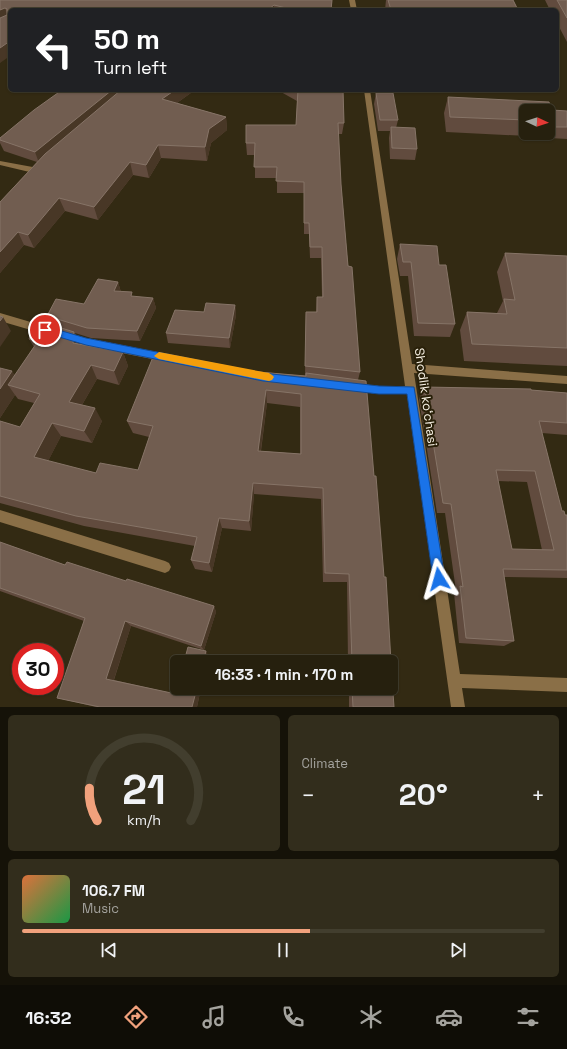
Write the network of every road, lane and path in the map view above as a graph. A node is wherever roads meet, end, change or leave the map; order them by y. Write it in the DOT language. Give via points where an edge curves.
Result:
graph roads {
  1 [pos="367,92"];
  2 [pos="0,163"];
  3 [pos="38,171"];
  4 [pos="0,317"];
  5 [pos="408,368"];
  6 [pos="225,369"];
  7 [pos="567,380"];
  8 [pos="340,386"];
  9 [pos="411,390"];
  10 [pos="0,516"];
  11 [pos="165,567"];
  12 [pos="454,681"];
  13 [pos="567,685"];
  14 [pos="458,707"];
  1 -- 5 [label="street, Shodlik koʻchasi"];
  2 -- 3 [label="street"];
  4 -- 6 [label="street" via="86,342"];
  5 -- 7 [label="street"];
  5 -- 9 [label="street, Shodlik koʻchasi"];
  8 -- 9 [label="street"];
  9 -- 12 [label="street, Shodlik koʻchasi"];
  10 -- 11 [label="street"];
  12 -- 13 [label="street"];
  12 -- 14 [label="street, Shodlik koʻchasi"];
}
